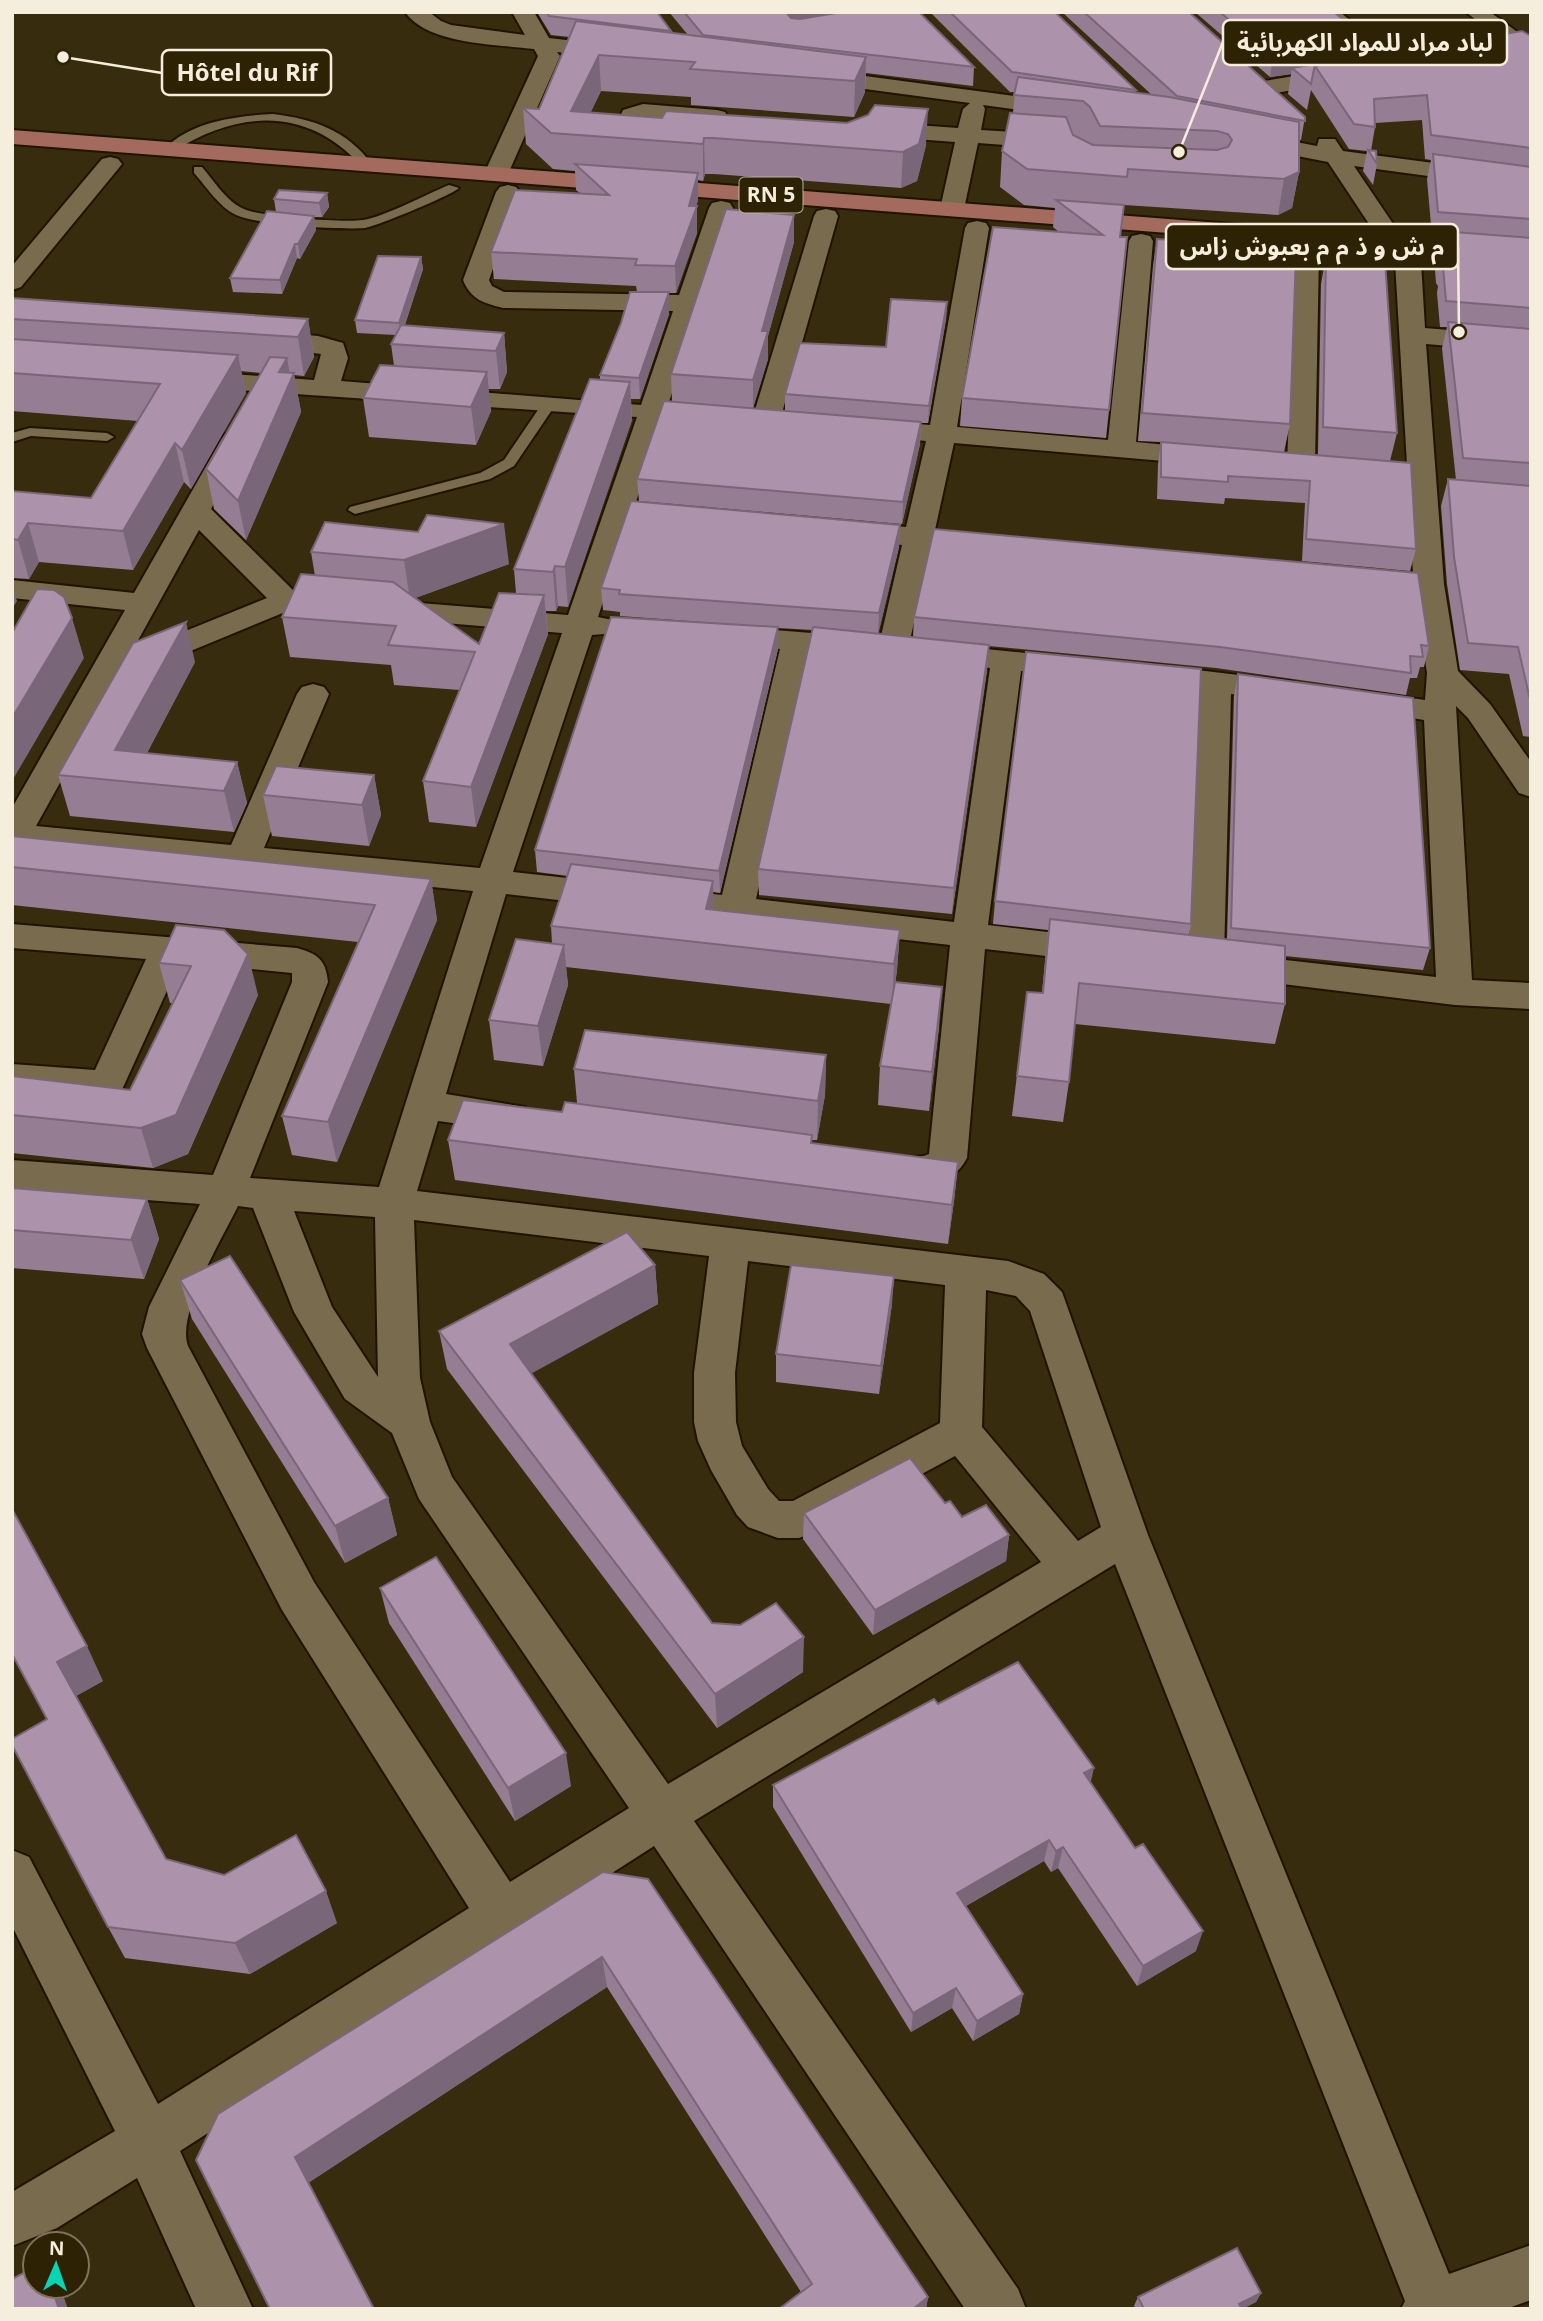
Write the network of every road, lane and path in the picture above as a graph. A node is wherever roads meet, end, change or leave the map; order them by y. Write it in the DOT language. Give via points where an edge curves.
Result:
graph roads {
  1 [pos="415,12"];
  2 [pos="523,12"];
  3 [pos="1326,12"];
  4 [pos="1476,12"];
  5 [pos="544,44"];
  6 [pos="1527,47"];
  7 [pos="1495,49"];
  8 [pos="640,55"];
  9 [pos="824,60"];
  10 [pos="1419,62"];
  11 [pos="1394,66"];
  12 [pos="1245,71"];
  13 [pos="787,73"];
  14 [pos="840,80"];
  15 [pos="980,88"];
  16 [pos="1264,88"];
  17 [pos="1283,105"];
  18 [pos="1084,111"];
  19 [pos="735,118"];
  20 [pos="1311,130"];
  21 [pos="859,133"];
  22 [pos="968,134"];
  23 [pos="12,136"];
  24 [pos="1231,136"];
  25 [pos="675,138"];
  26 [pos="170,149"];
  27 [pos="1077,155"];
  28 [pos="12,157"];
  29 [pos="1337,157"];
  30 [pos="110,164"];
  31 [pos="366,164"];
  32 [pos="1531,167"];
  33 [pos="198,170"];
  34 [pos="1475,175"];
  35 [pos="502,183"];
  36 [pos="1531,183"];
  37 [pos="453,188"];
  38 [pos="721,208"];
  39 [pos="951,209"];
  40 [pos="826,216"];
  41 [pos="977,228"];
  42 [pos="1142,241"];
  43 [pos="1401,253"];
  44 [pos="1307,254"];
  45 [pos="1531,254"];
  46 [pos="1531,272"];
  47 [pos="12,282"];
  48 [pos="688,304"];
  49 [pos="1413,335"];
  50 [pos="235,336"];
  51 [pos="1531,345"];
  52 [pos="173,377"];
  53 [pos="325,388"];
  54 [pos="256,403"];
  55 [pos="549,404"];
  56 [pos="665,412"];
  57 [pos="767,420"];
  58 [pos="848,427"];
  59 [pos="942,434"];
  60 [pos="107,437"];
  61 [pos="12,438"];
  62 [pos="1121,449"];
  63 [pos="1231,459"];
  64 [pos="1273,462"];
  65 [pos="1323,467"];
  66 [pos="1432,487"];
  67 [pos="196,510"];
  68 [pos="355,510"];
  69 [pos="823,528"];
  70 [pos="919,537"];
  71 [pos="1015,546"];
  72 [pos="1346,576"];
  73 [pos="1429,584"];
  74 [pos="12,589"];
  75 [pos="287,601"];
  76 [pos="144,603"];
  77 [pos="581,625"];
  78 [pos="635,629"];
  79 [pos="703,633"];
  80 [pos="798,639"];
  81 [pos="893,649"];
  82 [pos="1007,660"];
  83 [pos="1443,673"];
  84 [pos="104,675"];
  85 [pos="1216,681"];
  86 [pos="313,694"];
  87 [pos="1440,712"];
  88 [pos="1531,786"];
  89 [pos="13,835"];
  90 [pos="243,857"];
  91 [pos="493,881"];
  92 [pos="736,909"];
  93 [pos="12,936"];
  94 [pos="969,936"];
  95 [pos="168,948"];
  96 [pos="1127,954"];
  97 [pos="1455,992"];
  98 [pos="1531,996"];
  99 [pos="12,1078"];
  100 [pos="424,1105"];
  101 [pos="549,1122"];
  102 [pos="867,1165"];
  103 [pos="12,1175"];
  104 [pos="225,1192"];
  105 [pos="268,1195"];
  106 [pos="394,1203"];
  107 [pos="730,1244"];
  108 [pos="967,1273"];
  109 [pos="409,1422"];
  110 [pos="961,1432"];
  111 [pos="1126,1535"];
  112 [pos="1072,1567"];
  113 [pos="661,1814"];
  114 [pos="12,1874"];
  115 [pos="502,1915"];
  116 [pos="148,2141"];
  117 [pos="12,2219"];
  118 [pos="1531,2272"];
  119 [pos="1431,2307"];
  120 [pos="225,2309"];
  121 [pos="998,2309"];
  1 -- 5 [label="street" via="448,31"];
  2 -- 5 [label="street"];
  3 -- 11 [label="street"];
  4 -- 6 [label="street"];
  5 -- 8 [label="street"];
  5 -- 35 [label="street" via="549,56"];
  6 -- 7 [label="street"];
  9 -- 14 [label="street"];
  10 -- 11 [label="street"];
  11 -- 16 [label="street"];
  12 -- 16 [label="street"];
  13 -- 14 [label="street"];
  14 -- 15 [label="street"];
  15 -- 18 [label="street" via="1002,100"];
  15 -- 22 [label="street"];
  16 -- 17 [label="street"];
  19 -- 25 [label="street" via="643,111 631,115 624,130"];
  20 -- 29 [label="street"];
  21 -- 22 [label="street"];
  22 -- 27 [label="street" via="1062,142 1074,146"];
  22 -- 39 [label="street"];
  23 -- 26 [label="main road, RN 5"];
  24 -- 29 [label="street"];
  26 -- 31 [label="main road, RN 5"];
  26 -- 31 [label="lane" via="222,121 282,120 324,128 345,139"];
  28 -- 30 [label="main road, RN 5"];
  29 -- 34 [label="street"];
  29 -- 43 [label="street"];
  30 -- 33 [label="main road, RN 5"];
  30 -- 47 [label="street"];
  31 -- 35 [label="main road, RN 5"];
  32 -- 34 [label="street"];
  33 -- 37 [label="main road, RN 5"];
  33 -- 37 [label="lane" via="240,212 341,224 366,224"];
  34 -- 36 [label="street"];
  35 -- 37 [label="main road, RN 5"];
  35 -- 38 [label="main road, RN 5"];
  35 -- 39 [label="main road, RN 5"];
  35 -- 48 [label="street" via="476,280 485,295 503,300"];
  38 -- 40 [label="main road, RN 5"];
  38 -- 48 [label="street"];
  39 -- 43 [label="main road, RN 5"];
  40 -- 41 [label="main road, RN 5"];
  40 -- 57 [label="street"];
  41 -- 42 [label="main road, RN 5"];
  41 -- 59 [label="street"];
  42 -- 44 [label="main road, RN 5"];
  42 -- 62 [label="street"];
  43 -- 44 [label="main road, RN 5"];
  43 -- 45 [label="main road, RN 5"];
  43 -- 46 [label="main road, RN 5"];
  43 -- 49 [label="street"];
  44 -- 65 [label="street"];
  48 -- 56 [label="street"];
  49 -- 51 [label="street"];
  49 -- 66 [label="street"];
  50 -- 53 [label="street" via="334,349"];
  52 -- 54 [label="street"];
  53 -- 54 [label="street"];
  53 -- 55 [label="street"];
  54 -- 67 [label="street"];
  55 -- 56 [label="street"];
  55 -- 68 [label="lane" via="509,463 485,477"];
  56 -- 77 [label="street" via="632,511"];
  58 -- 59 [label="street"];
  59 -- 62 [label="street"];
  59 -- 70 [label="street"];
  60 -- 61 [label="lane" via="30,432"];
  62 -- 63 [label="street"];
  64 -- 65 [label="street"];
  65 -- 66 [label="street"];
  66 -- 73 [label="street"];
  67 -- 75 [label="street"];
  67 -- 76 [label="street"];
  69 -- 70 [label="street"];
  70 -- 71 [label="street"];
  70 -- 81 [label="street"];
  72 -- 73 [label="street"];
  73 -- 83 [label="street"];
  74 -- 76 [label="street"];
  75 -- 77 [label="street"];
  75 -- 84 [label="street"];
  76 -- 84 [label="street"];
  77 -- 78 [label="street"];
  77 -- 91 [label="street"];
  79 -- 80 [label="street"];
  80 -- 81 [label="street"];
  80 -- 92 [label="street"];
  81 -- 82 [label="street"];
  82 -- 85 [label="street"];
  82 -- 94 [label="street"];
  83 -- 87 [label="street"];
  83 -- 88 [label="street" via="1479,711"];
  84 -- 89 [label="street"];
  85 -- 87 [label="street"];
  85 -- 97 [label="street" via="1193,962"];
  86 -- 90 [label="street"];
  87 -- 97 [label="street"];
  89 -- 90 [label="street"];
  90 -- 91 [label="street"];
  91 -- 92 [label="street"];
  91 -- 100 [label="street"];
  92 -- 94 [label="street"];
  93 -- 95 [label="street"];
  94 -- 96 [label="street"];
  94 -- 102 [label="street" via="948,1158 942,1167 922,1172"];
  95 -- 99 [label="street" via="107,1084"];
  95 -- 104 [label="street" via="297,960 309,967 310,982"];
  97 -- 98 [label="street"];
  100 -- 101 [label="street"];
  100 -- 106 [label="street"];
  103 -- 104 [label="street"];
  104 -- 105 [label="street"];
  104 -- 115 [label="street" via="169,1307 163,1334 167,1348 298,1596"];
  105 -- 106 [label="street"];
  105 -- 109 [label="street" via="314,1312 359,1387"];
  106 -- 107 [label="street"];
  106 -- 109 [label="street" via="399,1378"];
  107 -- 108 [label="street"];
  107 -- 110 [label="street" via="712,1404 719,1441 753,1504 766,1517 781,1522 799,1519"];
  108 -- 110 [label="street"];
  108 -- 111 [label="street" via="1008,1277 1030,1285 1048,1303"];
  109 -- 113 [label="street" via="434,1486"];
  110 -- 112 [label="street"];
  111 -- 112 [label="street"];
  111 -- 119 [label="street"];
  112 -- 113 [label="street"];
  113 -- 115 [label="street"];
  113 -- 121 [label="street"];
  114 -- 116 [label="street"];
  115 -- 116 [label="street"];
  116 -- 117 [label="street" via="38,2209"];
  116 -- 120 [label="street"];
  118 -- 119 [label="street"];
}
